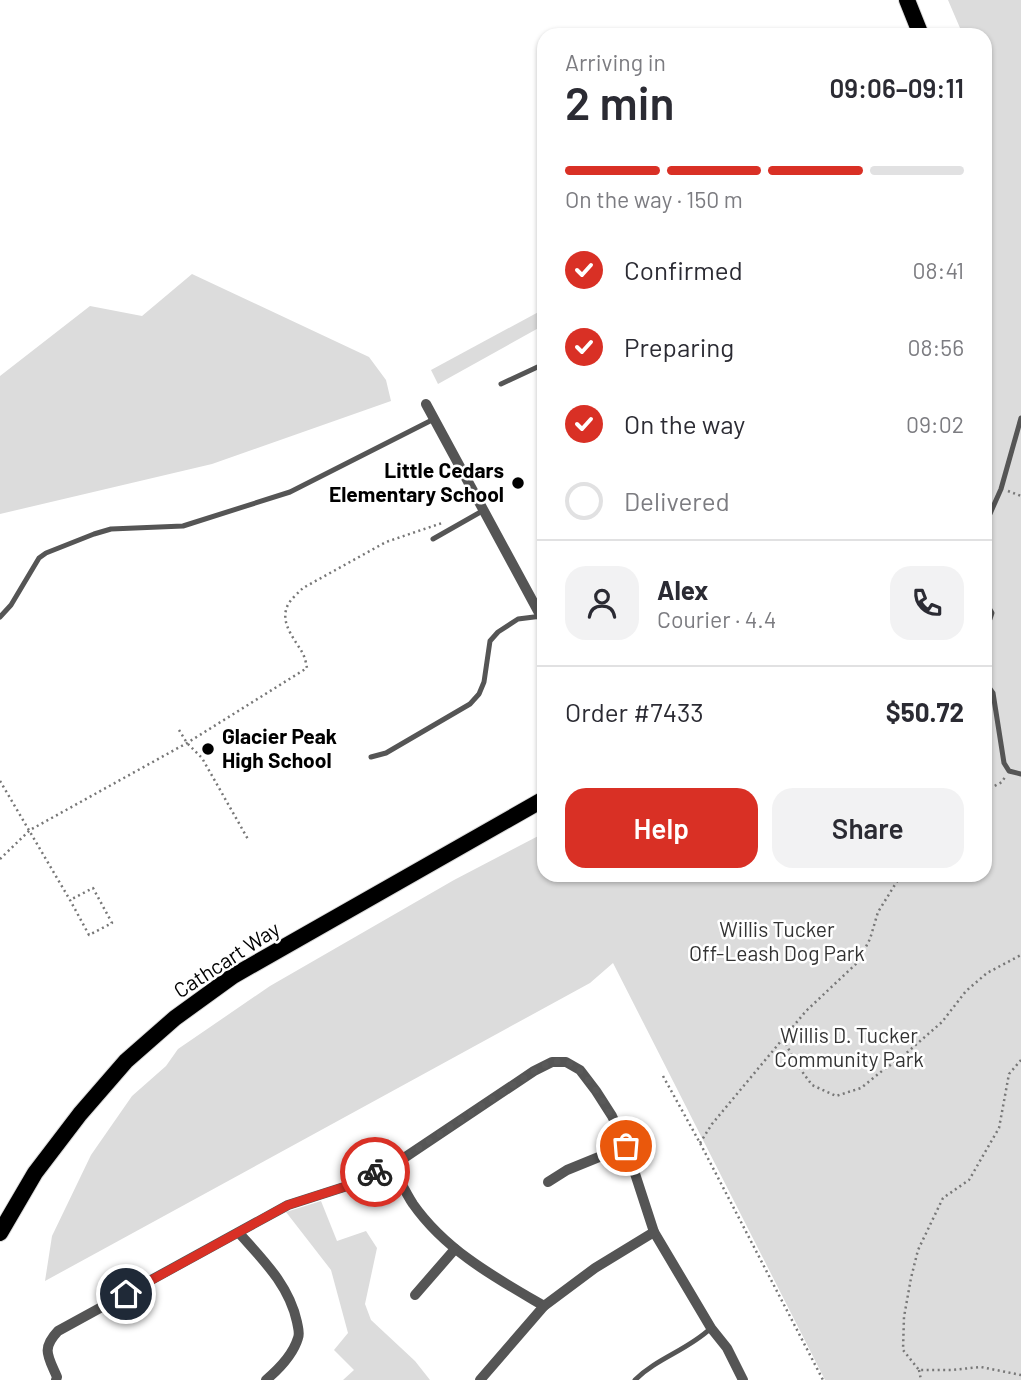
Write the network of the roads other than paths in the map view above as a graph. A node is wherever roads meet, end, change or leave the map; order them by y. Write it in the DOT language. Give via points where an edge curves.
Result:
graph roads {
  1 [pos="907,0"];
  2 [pos="918,28"];
  3 [pos="537,367"];
  4 [pos="501,384"];
  5 [pos="426,404"];
  6 [pos="1021,418"];
  7 [pos="434,419"];
  8 [pos="484,510"];
  9 [pos="992,510"];
  10 [pos="433,539"];
  11 [pos="537,606"];
  12 [pos="0,617"];
  13 [pos="537,617"];
  14 [pos="992,691"];
  15 [pos="371,757"];
  16 [pos="1021,774"];
  17 [pos="537,803"];
  18 [pos="626,1146"];
  19 [pos="392,1166"];
  20 [pos="548,1182"];
  21 [pos="653,1232"];
  22 [pos="0,1233"];
  23 [pos="239,1233"];
  24 [pos="455,1249"];
  25 [pos="415,1295"];
  26 [pos="544,1306"];
  27 [pos="710,1328"];
  28 [pos="56,1380"];
  29 [pos="266,1380"];
  30 [pos="480,1380"];
  31 [pos="635,1380"];
  32 [pos="744,1380"];
  1 -- 2 [label="main road"];
  3 -- 4 [label="lane"];
  5 -- 7 [label="street"];
  6 -- 9 [label="lane"];
  7 -- 8 [label="street"];
  7 -- 12 [label="lane" via="290,492 183,526 111,529 46,553"];
  8 -- 10 [label="lane"];
  8 -- 11 [label="street"];
  13 -- 15 [label="lane" via="518,619 490,641 484,682 470,704 386,753"];
  14 -- 16 [label="lane" via="1004,763 1009,771"];
  17 -- 22 [label="main road, Cathcart Way" via="233,976 175,1018 126,1061 80,1114 35,1172"];
  18 -- 19 [label="street" via="612,1116 580,1070 566,1062 552,1062"];
  18 -- 20 [label="street"];
  18 -- 21 [label="street"];
  19 -- 23 [label="street" via="288,1205"];
  19 -- 24 [label="street" via="413,1204"];
  21 -- 26 [label="street"];
  21 -- 27 [label="street"];
  23 -- 28 [label="street" via="58,1331 47,1347"];
  23 -- 29 [label="street" via="285,1289 299,1335 292,1353"];
  24 -- 25 [label="street"];
  24 -- 26 [label="street"];
  26 -- 30 [label="street"];
  27 -- 31 [label="lane"];
  27 -- 32 [label="street"];
}
